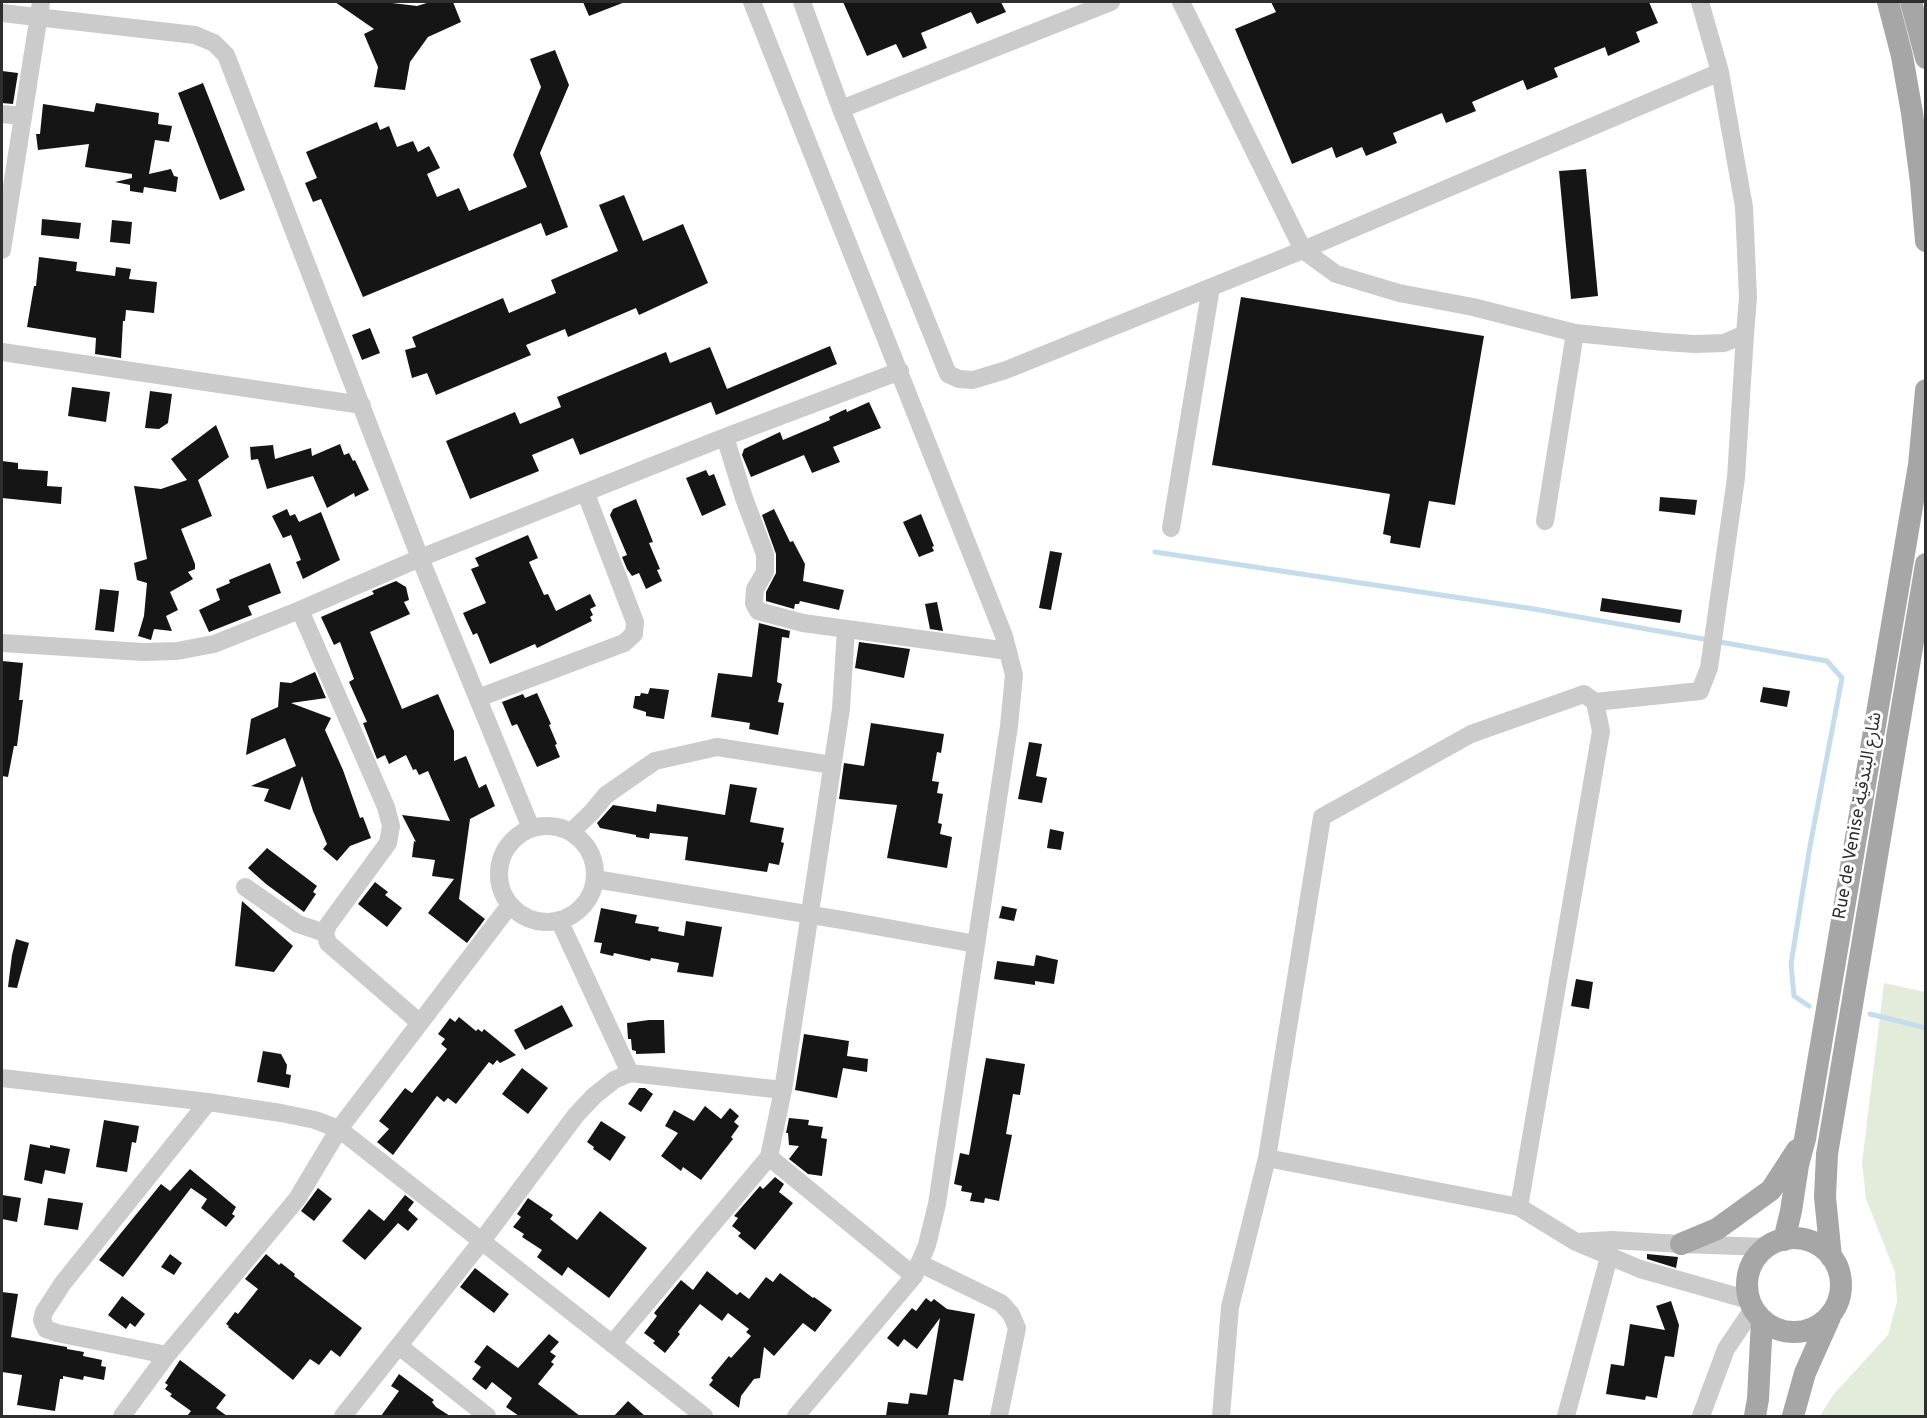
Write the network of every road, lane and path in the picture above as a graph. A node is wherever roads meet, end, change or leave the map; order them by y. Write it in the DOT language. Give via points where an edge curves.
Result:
graph roads {
  1 [pos="752,2"];
  2 [pos="802,2"];
  3 [pos="1112,2"];
  4 [pos="1181,2"];
  5 [pos="1700,2"];
  6 [pos="1888,2"];
  7 [pos="1911,2"];
  8 [pos="40,9"];
  9 [pos="2,13"];
  10 [pos="1926,58"];
  11 [pos="1720,72"];
  12 [pos="841,109"];
  13 [pos="2,114"];
  14 [pos="22,116"];
  15 [pos="1926,241"];
  16 [pos="2,250"];
  17 [pos="1303,250"];
  18 [pos="1211,287"];
  19 [pos="1575,333"];
  20 [pos="1744,334"];
  21 [pos="2,352"];
  22 [pos="900,371"];
  23 [pos="1926,390"];
  24 [pos="362,405"];
  25 [pos="725,438"];
  26 [pos="586,494"];
  27 [pos="1545,521"];
  28 [pos="1172,528"];
  29 [pos="420,558"];
  30 [pos="1926,564"];
  31 [pos="300,610"];
  32 [pos="846,629"];
  33 [pos="2,643"];
  34 [pos="1008,651"];
  35 [pos="478,698"];
  36 [pos="1596,702"];
  37 [pos="832,765"];
  38 [pos="531,828"];
  39 [pos="572,832"];
  40 [pos="595,879"];
  41 [pos="245,887"];
  42 [pos="510,905"];
  43 [pos="808,914"];
  44 [pos="559,920"];
  45 [pos="325,933"];
  46 [pos="976,944"];
  47 [pos="420,1023"];
  48 [pos="630,1072"];
  49 [pos="2,1078"];
  50 [pos="783,1090"];
  51 [pos="208,1102"];
  52 [pos="339,1129"];
  53 [pos="1805,1139"];
  54 [pos="770,1157"];
  55 [pos="1267,1158"];
  56 [pos="1519,1207"];
  57 [pos="481,1242"];
  58 [pos="1575,1242"];
  59 [pos="1776,1243"];
  60 [pos="1681,1244"];
  61 [pos="1609,1257"];
  62 [pos="1831,1257"];
  63 [pos="917,1270"];
  64 [pos="1754,1309"];
  65 [pos="1831,1314"];
  66 [pos="612,1344"];
  67 [pos="399,1346"];
  68 [pos="167,1355"];
  69 [pos="122,1416"];
  70 [pos="343,1416"];
  71 [pos="487,1416"];
  72 [pos="704,1416"];
  73 [pos="796,1416"];
  74 [pos="999,1416"];
  75 [pos="1221,1416"];
  76 [pos="1566,1416"];
  77 [pos="1701,1416"];
  78 [pos="1755,1416"];
  79 [pos="1794,1416"];
  1 -- 22 [label="street"];
  2 -- 12 [label="street"];
  3 -- 12 [label="street"];
  4 -- 17 [label="street"];
  5 -- 11 [label="street"];
  6 -- 15 [label="main road" via="1912,113"];
  7 -- 10 [label="main road"];
  8 -- 9 [label="street"];
  8 -- 14 [label="street"];
  8 -- 24 [label="street" via="195,35 214,43 225,55"];
  11 -- 17 [label="street"];
  11 -- 20 [label="street" via="1744,207 1748,297"];
  12 -- 18 [label="street" via="948,374 973,380 1006,370"];
  13 -- 14 [label="street"];
  14 -- 16 [label="street"];
  17 -- 18 [label="street"];
  17 -- 19 [label="street" via="1336,274 1399,293"];
  18 -- 28 [label="street"];
  19 -- 20 [label="street" via="1695,344 1724,343"];
  19 -- 27 [label="street"];
  20 -- 36 [label="street" via="1736,478 1709,668 1700,691"];
  21 -- 24 [label="street"];
  22 -- 25 [label="street"];
  22 -- 34 [label="street"];
  23 -- 53 [label="main road, Rue de Venise شارع البندقية" via="1919,465"];
  24 -- 29 [label="street"];
  25 -- 26 [label="street"];
  25 -- 32 [label="street" via="765,554 765,572 755,589 755,607 803,623"];
  26 -- 29 [label="street"];
  26 -- 35 [label="street" via="635,622 634,634 624,642"];
  29 -- 31 [label="street"];
  29 -- 35 [label="street"];
  30 -- 62 [label="main road, Rue de Venise شارع البندقية" via="1827,1154 1825,1197"];
  31 -- 33 [label="street" via="214,644 177,651"];
  31 -- 45 [label="street" via="391,826 388,843"];
  32 -- 34 [label="street"];
  32 -- 37 [label="street" via="841,710"];
  34 -- 46 [label="street" via="1014,675 1009,726"];
  35 -- 38 [label="street"];
  36 -- 55 [label="street" via="1584,694 1471,734 1322,817"];
  36 -- 56 [label="street" via="1601,731"];
  37 -- 39 [label="street" via="717,747 655,761 606,795"];
  37 -- 43 [label="street"];
  38 -- 39 [label="street" via="545,825"];
  38 -- 42 [label="street" via="509,843 502,855 499,881"];
  39 -- 40 [label="street" via="590,852"];
  40 -- 43 [label="street"];
  40 -- 44 [label="street" via="583,905"];
  41 -- 45 [label="street" via="298,924"];
  42 -- 44 [label="street" via="532,920"];
  42 -- 47 [label="street"];
  43 -- 46 [label="street"];
  43 -- 50 [label="street"];
  44 -- 48 [label="street"];
  45 -- 47 [label="street" via="328,943"];
  46 -- 63 [label="street" via="937,1204"];
  47 -- 52 [label="street"];
  48 -- 50 [label="street"];
  48 -- 57 [label="street" via="594,1095 576,1115"];
  49 -- 51 [label="street"];
  50 -- 54 [label="street"];
  51 -- 52 [label="street" via="315,1120"];
  51 -- 68 [label="street" via="63,1283 42,1320 46,1329 57,1333"];
  52 -- 57 [label="street"];
  52 -- 68 [label="street" via="297,1199"];
  53 -- 59 [label="main road, Rue de Venise شارع البندقية" via="1791,1212"];
  53 -- 60 [label="main road" via="1771,1190 1718,1229"];
  54 -- 63 [label="street"];
  54 -- 66 [label="street"];
  55 -- 56 [label="street"];
  55 -- 75 [label="street" via="1230,1307"];
  56 -- 58 [label="street"];
  57 -- 66 [label="street"];
  57 -- 67 [label="street"];
  58 -- 60 [label="street"];
  58 -- 61 [label="street"];
  59 -- 60 [label="street"];
  59 -- 62 [label="main road" via="1810,1241"];
  59 -- 64 [label="main road" via="1756,1257 1749,1270 1746,1285"];
  61 -- 64 [label="street"];
  61 -- 76 [label="street"];
  62 -- 65 [label="main road" via="1839,1273 1840,1291"];
  63 -- 73 [label="street"];
  63 -- 74 [label="street" via="1001,1303 1011,1314 1017,1328"];
  64 -- 65 [label="main road" via="1775,1328 1790,1332 1805,1331"];
  64 -- 77 [label="street" via="1726,1349"];
  64 -- 78 [label="main road" via="1758,1399"];
  65 -- 79 [label="main road" via="1805,1373"];
  66 -- 72 [label="street"];
  67 -- 70 [label="street"];
  67 -- 71 [label="street"];
  68 -- 69 [label="street"];
}
